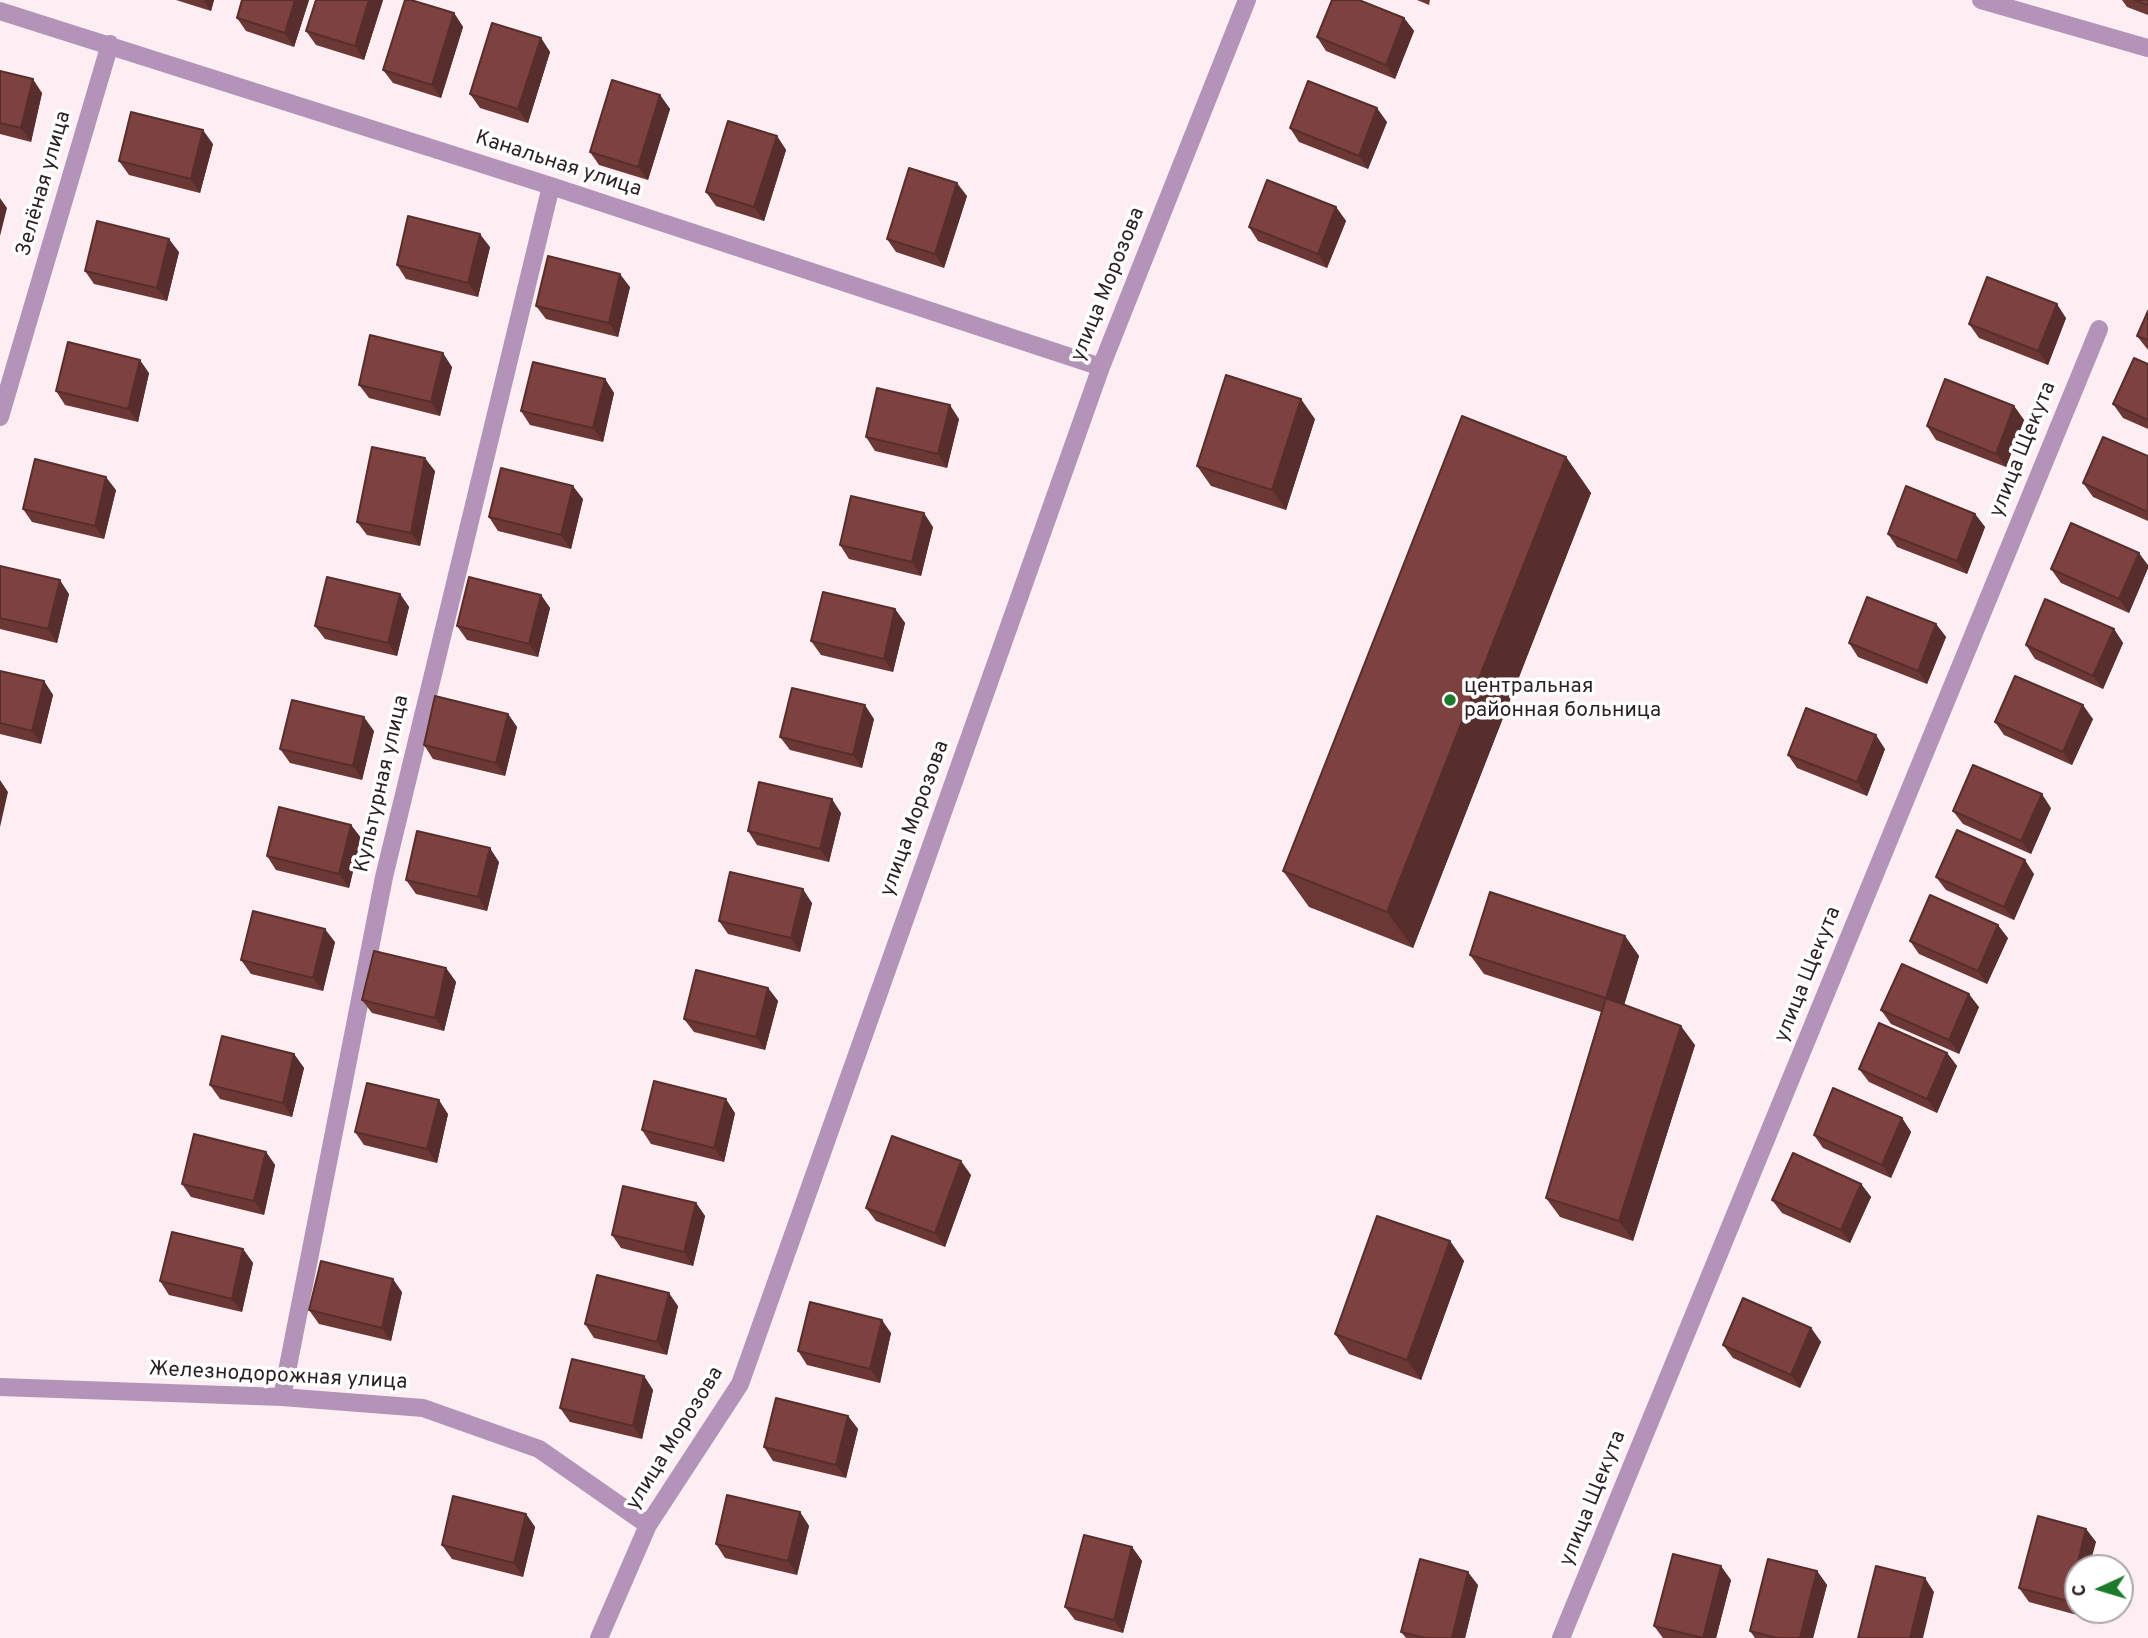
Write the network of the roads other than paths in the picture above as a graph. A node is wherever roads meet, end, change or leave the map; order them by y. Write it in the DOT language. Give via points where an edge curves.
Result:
graph roads {
  1 [pos="1247,0"];
  2 [pos="1981,0"];
  3 [pos="0,11"];
  4 [pos="110,44"];
  5 [pos="2148,48"];
  6 [pos="551,186"];
  7 [pos="2099,329"];
  8 [pos="1101,367"];
  9 [pos="0,417"];
  10 [pos="0,1387"];
  11 [pos="282,1397"];
  12 [pos="648,1525"];
  13 [pos="599,1638"];
  14 [pos="1562,1638"];
  1 -- 8 [label="street, улица Морозова"];
  2 -- 5 [label="street"];
  3 -- 4 [label="street, Канальная улица"];
  4 -- 6 [label="street, Канальная улица"];
  4 -- 9 [label="street, Зелёная улица"];
  6 -- 8 [label="street, Канальная улица"];
  6 -- 11 [label="street, Культурная улица" via="384,877"];
  7 -- 14 [label="street, улица Щекута"];
  8 -- 12 [label="street, улица Морозова" via="740,1384"];
  10 -- 11 [label="street, Железнодорожная улица"];
  11 -- 12 [label="street, Железнодорожная улица" via="423,1408 539,1449"];
  12 -- 13 [label="street, улица Морозова"];
}
